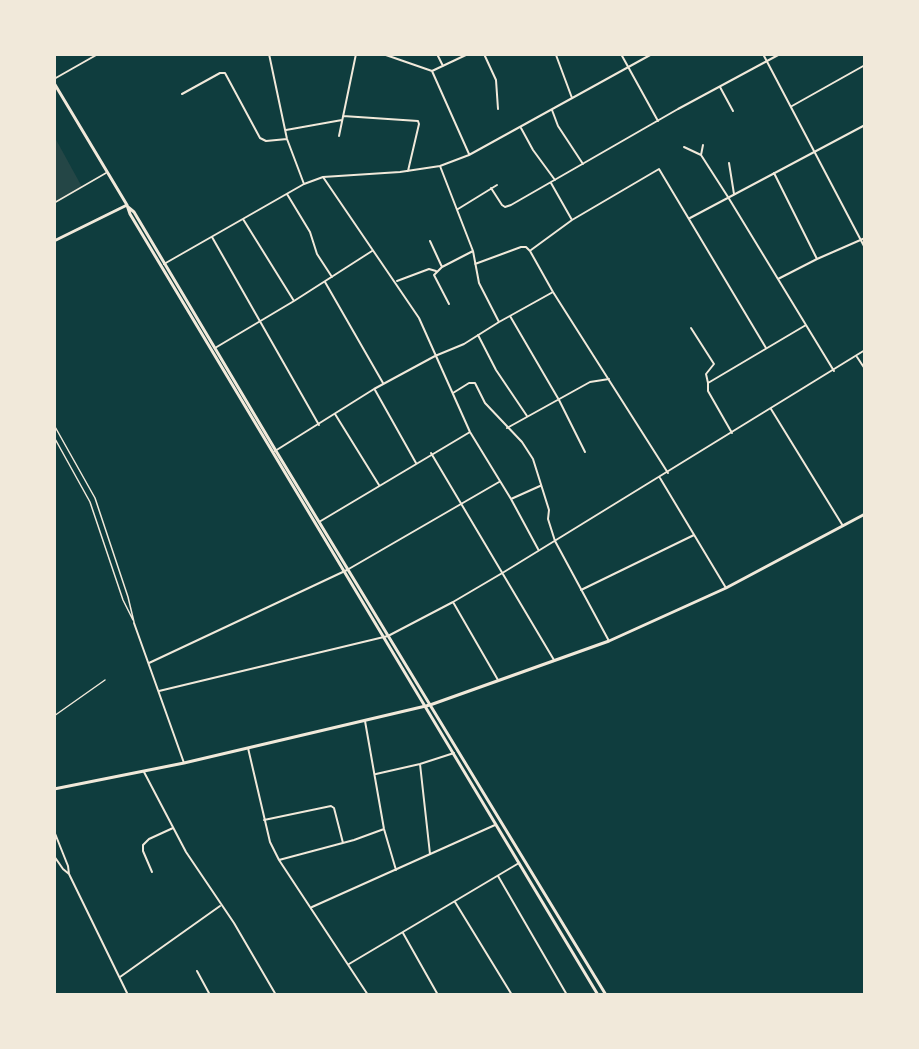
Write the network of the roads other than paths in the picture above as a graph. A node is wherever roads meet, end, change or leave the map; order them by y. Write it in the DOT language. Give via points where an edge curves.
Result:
graph roads {
  1 [pos="98,54"];
  2 [pos="269,54"];
  3 [pos="356,54"];
  4 [pos="383,54"];
  5 [pos="437,54"];
  6 [pos="468,54"];
  7 [pos="484,54"];
  8 [pos="621,54"];
  9 [pos="652,54"];
  10 [pos="764,54"];
  11 [pos="780,54"];
  12 [pos="556,55"];
  13 [pos="767,61"];
  14 [pos="865,65"];
  15 [pos="442,66"];
  16 [pos="628,68"];
  17 [pos="432,71"];
  18 [pos="54,79"];
  19 [pos="54,84"];
  20 [pos="720,87"];
  21 [pos="182,94"];
  22 [pos="572,98"];
  23 [pos="791,107"];
  24 [pos="498,109"];
  25 [pos="552,109"];
  26 [pos="733,111"];
  27 [pos="343,118"];
  28 [pos="658,121"];
  29 [pos="865,125"];
  30 [pos="520,127"];
  31 [pos="285,130"];
  32 [pos="339,136"];
  33 [pos="287,139"];
  34 [pos="703,145"];
  35 [pos="684,147"];
  36 [pos="814,151"];
  37 [pos="469,155"];
  38 [pos="701,155"];
  39 [pos="729,163"];
  40 [pos="583,165"];
  41 [pos="440,166"];
  42 [pos="408,171"];
  43 [pos="107,173"];
  44 [pos="773,173"];
  45 [pos="323,177"];
  46 [pos="555,180"];
  47 [pos="551,183"];
  48 [pos="304,184"];
  49 [pos="497,185"];
  50 [pos="491,188"];
  51 [pos="287,194"];
  52 [pos="734,194"];
  53 [pos="728,197"];
  54 [pos="54,204"];
  55 [pos="127,206"];
  56 [pos="458,209"];
  57 [pos="243,219"];
  58 [pos="689,219"];
  59 [pos="572,220"];
  60 [pos="212,237"];
  61 [pos="865,238"];
  62 [pos="861,240"];
  63 [pos="430,241"];
  64 [pos="54,242"];
  65 [pos="865,248"];
  66 [pos="372,251"];
  67 [pos="473,251"];
  68 [pos="530,251"];
  69 [pos="817,259"];
  70 [pos="164,264"];
  71 [pos="475,264"];
  72 [pos="442,267"];
  73 [pos="436,271"];
  74 [pos="332,277"];
  75 [pos="778,279"];
  76 [pos="396,281"];
  77 [pos="325,282"];
  78 [pos="553,292"];
  79 [pos="294,302"];
  80 [pos="449,304"];
  81 [pos="510,316"];
  82 [pos="260,322"];
  83 [pos="499,322"];
  84 [pos="806,325"];
  85 [pos="691,327"];
  86 [pos="478,335"];
  87 [pos="215,348"];
  88 [pos="766,348"];
  89 [pos="865,351"];
  90 [pos="435,356"];
  91 [pos="856,356"];
  92 [pos="865,369"];
  93 [pos="834,370"];
  94 [pos="609,379"];
  95 [pos="708,383"];
  96 [pos="384,384"];
  97 [pos="374,389"];
  98 [pos="453,393"];
  99 [pos="559,400"];
  100 [pos="771,409"];
  101 [pos="335,414"];
  102 [pos="527,416"];
  103 [pos="54,425"];
  104 [pos="319,425"];
  105 [pos="507,428"];
  106 [pos="470,432"];
  107 [pos="732,433"];
  108 [pos="54,437"];
  109 [pos="274,452"];
  110 [pos="585,452"];
  111 [pos="432,453"];
  112 [pos="417,463"];
  113 [pos="668,473"];
  114 [pos="660,478"];
  115 [pos="499,482"];
  116 [pos="379,486"];
  117 [pos="540,486"];
  118 [pos="511,499"];
  119 [pos="461,503"];
  120 [pos="865,514"];
  121 [pos="319,522"];
  122 [pos="843,526"];
  123 [pos="694,535"];
  124 [pos="555,541"];
  125 [pos="539,550"];
  126 [pos="345,571"];
  127 [pos="504,572"];
  128 [pos="726,588"];
  129 [pos="580,591"];
  130 [pos="453,602"];
  131 [pos="134,623"];
  132 [pos="386,637"];
  133 [pos="609,641"];
  134 [pos="555,662"];
  135 [pos="149,663"];
  136 [pos="105,681"];
  137 [pos="499,681"];
  138 [pos="159,691"];
  139 [pos="430,705"];
  140 [pos="425,707"];
  141 [pos="54,716"];
  142 [pos="365,722"];
  143 [pos="248,748"];
  144 [pos="454,753"];
  145 [pos="184,763"];
  146 [pos="420,764"];
  147 [pos="144,772"];
  148 [pos="375,774"];
  149 [pos="54,789"];
  150 [pos="264,820"];
  151 [pos="496,824"];
  152 [pos="173,828"];
  153 [pos="384,829"];
  154 [pos="54,831"];
  155 [pos="343,843"];
  156 [pos="430,854"];
  157 [pos="54,856"];
  158 [pos="279,860"];
  159 [pos="519,863"];
  160 [pos="396,870"];
  161 [pos="152,872"];
  162 [pos="69,874"];
  163 [pos="498,876"];
  164 [pos="455,902"];
  165 [pos="221,906"];
  166 [pos="312,908"];
  167 [pos="403,933"];
  168 [pos="349,964"];
  169 [pos="197,971"];
  170 [pos="120,977"];
  171 [pos="128,995"];
  172 [pos="210,995"];
  173 [pos="276,995"];
  174 [pos="368,995"];
  175 [pos="438,995"];
  176 [pos="512,995"];
  177 [pos="567,995"];
  178 [pos="598,995"];
  179 [pos="606,995"];
  1 -- 18 [label="street"];
  2 -- 31 [label="street"];
  3 -- 27 [label="street"];
  4 -- 17 [label="street"];
  5 -- 15 [label="street"];
  6 -- 15 [label="street"];
  7 -- 24 [label="street" via="496,80"];
  8 -- 16 [label="street"];
  9 -- 16 [label="street"];
  10 -- 13 [label="street"];
  11 -- 13 [label="street"];
  12 -- 22 [label="street"];
  13 -- 20 [label="street"];
  13 -- 23 [label="street"];
  14 -- 23 [label="street"];
  15 -- 17 [label="street"];
  16 -- 22 [label="street"];
  16 -- 28 [label="street"];
  17 -- 37 [label="street"];
  19 -- 43 [label="street"];
  20 -- 26 [label="street"];
  20 -- 28 [label="street"];
  21 -- 33 [label="street" via="225,73 260,138"];
  22 -- 25 [label="street"];
  23 -- 36 [label="street"];
  25 -- 30 [label="street"];
  25 -- 40 [label="street"];
  27 -- 31 [label="street"];
  27 -- 32 [label="street"];
  27 -- 42 [label="street" via="418,121"];
  28 -- 40 [label="street"];
  29 -- 36 [label="street"];
  30 -- 37 [label="street"];
  30 -- 46 [label="street"];
  31 -- 33 [label="street"];
  33 -- 48 [label="street"];
  34 -- 38 [label="street"];
  35 -- 38 [label="street"];
  36 -- 44 [label="street"];
  36 -- 62 [label="street"];
  37 -- 41 [label="street"];
  38 -- 53 [label="street"];
  39 -- 52 [label="street"];
  40 -- 46 [label="street"];
  41 -- 42 [label="street"];
  41 -- 56 [label="street"];
  42 -- 45 [label="street"];
  43 -- 54 [label="street"];
  43 -- 55 [label="street"];
  44 -- 52 [label="street"];
  44 -- 69 [label="street"];
  45 -- 48 [label="street"];
  45 -- 66 [label="street"];
  46 -- 47 [label="street"];
  47 -- 50 [label="street" via="505,207"];
  47 -- 59 [label="street"];
  48 -- 51 [label="street"];
  49 -- 50 [label="street"];
  50 -- 56 [label="street"];
  51 -- 57 [label="street"];
  51 -- 74 [label="street"];
  52 -- 53 [label="street"];
  53 -- 58 [label="street"];
  53 -- 75 [label="street"];
  55 -- 64 [label="street"];
  55 -- 70 [label="street"];
  55 -- 109 [label="street"];
  56 -- 67 [label="street"];
  57 -- 60 [label="street"];
  57 -- 79 [label="street"];
  58 -- 59 [label="street" via="659,169"];
  58 -- 88 [label="street"];
  59 -- 68 [label="street"];
  60 -- 70 [label="street"];
  60 -- 82 [label="street"];
  61 -- 62 [label="street"];
  62 -- 65 [label="street"];
  62 -- 69 [label="street"];
  63 -- 72 [label="street"];
  66 -- 74 [label="street"];
  66 -- 76 [label="street"];
  67 -- 71 [label="street"];
  67 -- 72 [label="street"];
  68 -- 71 [label="street" via="521,247"];
  68 -- 78 [label="street"];
  69 -- 75 [label="street"];
  70 -- 87 [label="street"];
  71 -- 83 [label="street" via="479,283"];
  72 -- 73 [label="street"];
  73 -- 76 [label="street" via="429,269"];
  73 -- 80 [label="street" via="434,275"];
  74 -- 77 [label="street"];
  75 -- 84 [label="street"];
  76 -- 90 [label="street" via="419,318"];
  77 -- 79 [label="street"];
  77 -- 96 [label="street"];
  78 -- 81 [label="street"];
  78 -- 94 [label="street"];
  79 -- 82 [label="street"];
  81 -- 83 [label="street"];
  81 -- 99 [label="street"];
  82 -- 87 [label="street"];
  82 -- 104 [label="street"];
  83 -- 86 [label="street"];
  84 -- 88 [label="street"];
  84 -- 93 [label="street"];
  85 -- 95 [label="street" via="714,364 706,374"];
  86 -- 90 [label="street"];
  86 -- 102 [label="street"];
  87 -- 109 [label="street"];
  88 -- 95 [label="street"];
  89 -- 91 [label="street"];
  90 -- 96 [label="street"];
  90 -- 98 [label="street"];
  91 -- 92 [label="street"];
  91 -- 93 [label="street"];
  93 -- 100 [label="street"];
  94 -- 99 [label="street" via="590,382"];
  94 -- 113 [label="street"];
  95 -- 107 [label="street" via="708,391"];
  96 -- 97 [label="street"];
  97 -- 101 [label="street"];
  97 -- 112 [label="street"];
  98 -- 105 [label="street" via="475,383 485,403"];
  98 -- 106 [label="street"];
  99 -- 102 [label="street"];
  99 -- 110 [label="street"];
  100 -- 107 [label="street"];
  100 -- 122 [label="street"];
  101 -- 104 [label="street"];
  101 -- 116 [label="street"];
  102 -- 105 [label="street"];
  103 -- 131 [label="street" via="95,498"];
  104 -- 109 [label="street"];
  105 -- 117 [label="street" via="533,459"];
  106 -- 111 [label="street"];
  106 -- 115 [label="street"];
  107 -- 113 [label="street"];
  108 -- 131 [label="street" via="90,502"];
  109 -- 121 [label="street"];
  109 -- 126 [label="street"];
  111 -- 112 [label="street"];
  111 -- 119 [label="street"];
  112 -- 116 [label="street"];
  113 -- 114 [label="street"];
  114 -- 123 [label="street"];
  114 -- 124 [label="street"];
  115 -- 118 [label="street"];
  115 -- 119 [label="street"];
  116 -- 121 [label="street"];
  117 -- 118 [label="street"];
  117 -- 124 [label="street"];
  118 -- 125 [label="street"];
  119 -- 126 [label="street"];
  119 -- 127 [label="street"];
  120 -- 122 [label="street"];
  121 -- 126 [label="street"];
  122 -- 128 [label="street"];
  123 -- 128 [label="street"];
  123 -- 129 [label="street"];
  124 -- 125 [label="street"];
  124 -- 129 [label="street"];
  125 -- 127 [label="street"];
  126 -- 132 [label="street"];
  126 -- 135 [label="street"];
  127 -- 130 [label="street"];
  127 -- 134 [label="street"];
  128 -- 133 [label="street"];
  129 -- 133 [label="street"];
  130 -- 132 [label="street"];
  130 -- 137 [label="street"];
  131 -- 135 [label="street"];
  132 -- 138 [label="street"];
  132 -- 139 [label="street"];
  132 -- 140 [label="street"];
  133 -- 134 [label="street"];
  134 -- 137 [label="street"];
  135 -- 138 [label="street"];
  136 -- 141 [label="street"];
  137 -- 139 [label="street"];
  138 -- 145 [label="street"];
  139 -- 140 [label="street"];
  139 -- 179 [label="street"];
  140 -- 142 [label="street"];
  140 -- 144 [label="street"];
  142 -- 143 [label="street"];
  142 -- 148 [label="street"];
  143 -- 145 [label="street"];
  143 -- 150 [label="street"];
  144 -- 146 [label="street"];
  144 -- 151 [label="street"];
  145 -- 147 [label="street"];
  146 -- 148 [label="street"];
  146 -- 156 [label="street"];
  147 -- 149 [label="street"];
  147 -- 152 [label="street"];
  148 -- 153 [label="street"];
  150 -- 155 [label="street" via="331,806"];
  150 -- 158 [label="street"];
  151 -- 156 [label="street"];
  151 -- 159 [label="street"];
  152 -- 161 [label="street" via="143,845"];
  152 -- 165 [label="street"];
  153 -- 155 [label="street"];
  153 -- 160 [label="street"];
  154 -- 162 [label="street"];
  155 -- 158 [label="street"];
  156 -- 160 [label="street"];
  157 -- 162 [label="street"];
  158 -- 166 [label="street"];
  159 -- 163 [label="street"];
  159 -- 178 [label="street"];
  160 -- 166 [label="street"];
  162 -- 170 [label="street"];
  163 -- 164 [label="street"];
  163 -- 177 [label="street"];
  164 -- 167 [label="street"];
  164 -- 176 [label="street"];
  165 -- 170 [label="street"];
  165 -- 173 [label="street"];
  166 -- 168 [label="street"];
  167 -- 168 [label="street"];
  167 -- 175 [label="street"];
  168 -- 174 [label="street"];
  169 -- 172 [label="street"];
  170 -- 171 [label="street"];
}
